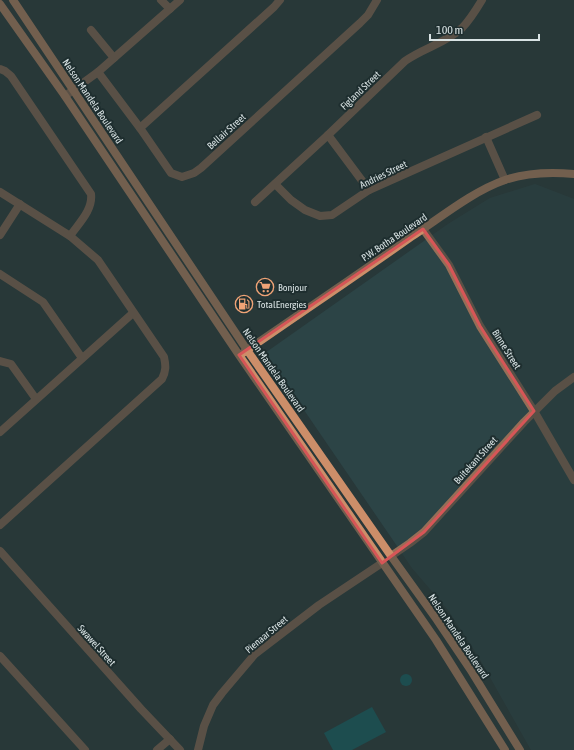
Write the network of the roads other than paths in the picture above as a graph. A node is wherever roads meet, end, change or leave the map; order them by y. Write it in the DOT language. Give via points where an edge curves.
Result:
graph roads {
  1 [pos="13,0"];
  2 [pos="161,0"];
  3 [pos="180,0"];
  4 [pos="280,0"];
  5 [pos="377,0"];
  6 [pos="482,0"];
  7 [pos="0,4"];
  8 [pos="170,9"];
  9 [pos="91,30"];
  10 [pos="114,58"];
  11 [pos="0,69"];
  12 [pos="98,72"];
  13 [pos="74,90"];
  14 [pos="65,96"];
  15 [pos="537,115"];
  16 [pos="140,128"];
  17 [pos="328,135"];
  18 [pos="486,137"];
  19 [pos="574,174"];
  20 [pos="505,180"];
  21 [pos="275,184"];
  22 [pos="369,190"];
  23 [pos="0,192"];
  24 [pos="144,195"];
  25 [pos="135,201"];
  26 [pos="255,202"];
  27 [pos="20,204"];
  28 [pos="423,229"];
  29 [pos="0,235"];
  30 [pos="70,236"];
  31 [pos="187,260"];
  32 [pos="179,265"];
  33 [pos="0,274"];
  34 [pos="133,313"];
  35 [pos="248,350"];
  36 [pos="239,355"];
  37 [pos="82,358"];
  38 [pos="0,361"];
  39 [pos="574,377"];
  40 [pos="36,399"];
  41 [pos="534,411"];
  42 [pos="0,432"];
  43 [pos="319,452"];
  44 [pos="310,457"];
  45 [pos="574,480"];
  46 [pos="0,525"];
  47 [pos="2,556"];
  48 [pos="391,556"];
  49 [pos="382,562"];
  50 [pos="0,656"];
  51 [pos="170,739"];
  52 [pos="85,750"];
  53 [pos="157,750"];
  54 [pos="180,750"];
  55 [pos="198,750"];
  56 [pos="505,750"];
  57 [pos="520,750"];
  1 -- 13 [label="street, Nelson Mandela Boulevard"];
  2 -- 8 [label="street"];
  3 -- 8 [label="street"];
  4 -- 16 [label="street"];
  5 -- 16 [label="street, Bellair Street" via="360,23 194,173 182,177 172,173"];
  6 -- 17 [label="street, Figland Street" via="463,27 405,61"];
  7 -- 14 [label="street, Nelson Mandela Boulevard"];
  8 -- 10 [label="street"];
  9 -- 10 [label="street"];
  10 -- 12 [label="street"];
  11 -- 30 [label="street" via="11,76 91,194 89,210"];
  12 -- 13 [label="street"];
  12 -- 16 [label="street, Bellair Street"];
  13 -- 14 [label="street"];
  13 -- 24 [label="street, Nelson Mandela Boulevard"];
  14 -- 25 [label="street, Nelson Mandela Boulevard"];
  15 -- 18 [label="street, Andries Street"];
  17 -- 21 [label="street, Figland Street"];
  17 -- 22 [label="street"];
  18 -- 20 [label="street"];
  18 -- 22 [label="street, Andries Street"];
  19 -- 20 [label="street, P.W. Botha Boulevard" via="544,173"];
  20 -- 28 [label="street, P.W. Botha Boulevard" via="477,193"];
  21 -- 22 [label="street, Andries Street" via="297,205 313,214 325,216 332,215"];
  21 -- 26 [label="street, Figland Street"];
  23 -- 27 [label="street"];
  24 -- 25 [label="street"];
  24 -- 31 [label="street, Nelson Mandela Boulevard"];
  25 -- 32 [label="street, Nelson Mandela Boulevard"];
  27 -- 29 [label="street"];
  27 -- 30 [label="street"];
  28 -- 35 [label="street, P.W. Botha Boulevard"];
  28 -- 41 [label="street, Binne Street" via="449,266 480,326"];
  30 -- 34 [label="street" via="98,260"];
  31 -- 32 [label="street"];
  31 -- 35 [label="street, Nelson Mandela Boulevard"];
  32 -- 36 [label="street, Nelson Mandela Boulevard"];
  33 -- 37 [label="street" via="43,302"];
  34 -- 37 [label="street"];
  34 -- 46 [label="street" via="164,357 166,365 162,379"];
  35 -- 36 [label="street, P.W. Botha Boulevard"];
  35 -- 43 [label="street, Nelson Mandela Boulevard"];
  36 -- 44 [label="street, Nelson Mandela Boulevard"];
  37 -- 40 [label="street"];
  38 -- 40 [label="street" via="11,364"];
  39 -- 41 [label="street, Buitekant Street"];
  40 -- 42 [label="street"];
  41 -- 45 [label="street, Binne Street"];
  41 -- 48 [label="street, Buitekant Street" via="435,521"];
  43 -- 44 [label="street"];
  43 -- 48 [label="street, Nelson Mandela Boulevard"];
  44 -- 49 [label="street, Nelson Mandela Boulevard"];
  47 -- 51 [label="street, Swawel Street"];
  48 -- 49 [label="street"];
  48 -- 57 [label="street, Nelson Mandela Boulevard" via="453,644"];
  49 -- 55 [label="street, Pienaar Street" via="319,605 255,654 213,705"];
  49 -- 56 [label="street, Nelson Mandela Boulevard" via="450,662"];
  50 -- 52 [label="street"];
  51 -- 53 [label="street"];
  51 -- 54 [label="street, Swawel Street"];
}
